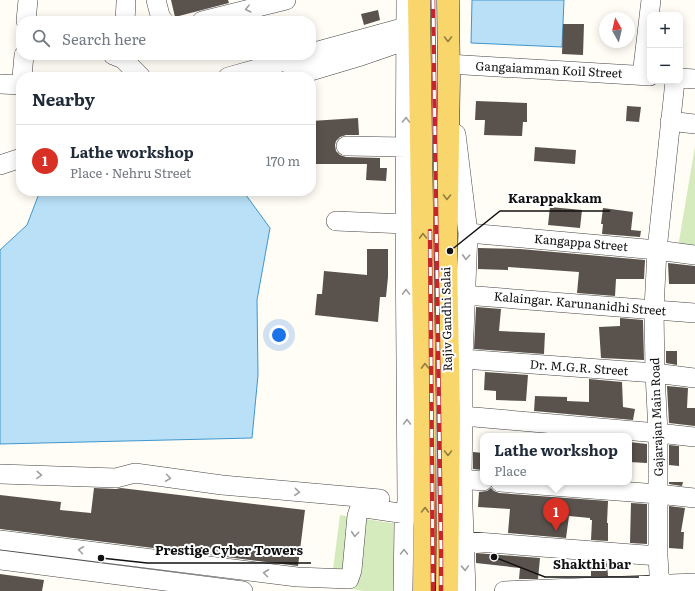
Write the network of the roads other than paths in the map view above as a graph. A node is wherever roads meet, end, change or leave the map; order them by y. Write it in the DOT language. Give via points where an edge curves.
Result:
graph roads {
  1 [pos="28,0"];
  2 [pos="156,0"];
  3 [pos="286,0"];
  4 [pos="406,0"];
  5 [pos="419,0"];
  6 [pos="448,0"];
  7 [pos="651,0"];
  8 [pos="26,16"];
  9 [pos="160,16"];
  10 [pos="222,16"];
  11 [pos="407,34"];
  12 [pos="316,53"];
  13 [pos="24,60"];
  14 [pos="124,60"];
  15 [pos="288,60"];
  16 [pos="449,71"];
  17 [pos="22,72"];
  18 [pos="136,72"];
  19 [pos="246,72"];
  20 [pos="308,72"];
  21 [pos="646,76"];
  22 [pos="683,78"];
  23 [pos="695,79"];
  24 [pos="0,84"];
  25 [pos="675,84"];
  26 [pos="16,85"];
  27 [pos="670,121"];
  28 [pos="695,124"];
  29 [pos="346,146"];
  30 [pos="406,148"];
  31 [pos="16,159"];
  32 [pos="0,164"];
  33 [pos="336,221"];
  34 [pos="406,224"];
  35 [pos="468,233"];
  36 [pos="657,250"];
  37 [pos="695,255"];
  38 [pos="464,295"];
  39 [pos="654,310"];
  40 [pos="695,313"];
  41 [pos="463,359"];
  42 [pos="655,373"];
  43 [pos="695,378"];
  44 [pos="416,387"];
  45 [pos="456,416"];
  46 [pos="658,433"];
  47 [pos="695,437"];
  48 [pos="0,474"];
  49 [pos="462,479"];
  50 [pos="480,481"];
  51 [pos="540,485"];
  52 [pos="658,494"];
  53 [pos="695,498"];
  54 [pos="406,507"];
  55 [pos="0,540"];
  56 [pos="464,541"];
  57 [pos="658,556"];
  58 [pos="0,560"];
  59 [pos="695,583"];
  60 [pos="660,588"];
  61 [pos="242,591"];
  62 [pos="403,591"];
  63 [pos="424,591"];
  64 [pos="447,591"];
  65 [pos="466,591"];
  66 [pos="504,591"];
  1 -- 8 [label="street"];
  2 -- 9 [label="street"];
  3 -- 10 [label="street, one-way"];
  4 -- 11 [label="street"];
  44 -- 5 [label="main road, Rajiv Gandhi Salai, one-way"];
  6 -- 16 [label="main road, Rajiv Gandhi Salai, one-way"];
  7 -- 21 [label="street"];
  11 -- 12 [label="street"];
  11 -- 20 [label="street" via="358,57"];
  30 -- 11 [label="street, one-way"];
  13 -- 17 [label="street"];
  14 -- 18 [label="street"];
  15 -- 19 [label="street"];
  16 -- 21 [label="street, Gangaiamman Koil Street"];
  16 -- 35 [label="street"];
  16 -- 45 [label="main road, Rajiv Gandhi Salai, one-way" via="446,261"];
  22 -- 23 [label="street"];
  24 -- 26 [label="street"];
  25 -- 27 [label="street, Gajarajan Main Road"];
  27 -- 28 [label="street"];
  27 -- 36 [label="street, Gajarajan Main Road"];
  29 -- 30 [label="street"];
  30 -- 34 [label="street"];
  31 -- 32 [label="street"];
  33 -- 34 [label="street"];
  44 -- 34 [label="street, one-way"];
  35 -- 36 [label="street, Kangappa Street"];
  35 -- 38 [label="street, one-way"];
  36 -- 37 [label="street, Kangappa Street"];
  36 -- 39 [label="street, Gajarajan Main Road"];
  38 -- 39 [label="street, Kalaingar. Karunanidhi Street"];
  38 -- 41 [label="street"];
  39 -- 40 [label="street, Kalaingar. Karunanidhi Street"];
  39 -- 42 [label="street, Gajarajan Main Road"];
  41 -- 42 [label="street, Dr. M.G.R. Street"];
  41 -- 45 [label="street"];
  42 -- 43 [label="street, Dr. M.G.R. Street"];
  42 -- 46 [label="street, Gajarajan Main Road"];
  54 -- 44 [label="street, one-way"];
  63 -- 44 [label="main road, Rajiv Gandhi Salai, one-way"];
  45 -- 46 [label="street"];
  45 -- 49 [label="street"];
  45 -- 64 [label="main road, Rajiv Gandhi Salai, one-way"];
  46 -- 47 [label="street"];
  46 -- 52 [label="street, Gajarajan Main Road"];
  48 -- 54 [label="street, one-way" via="116,478 135,473"];
  49 -- 50 [label="street"];
  49 -- 56 [label="street"];
  51 -- 52 [label="street"];
  52 -- 53 [label="street"];
  52 -- 57 [label="street, Gajarajan Main Road"];
  54 -- 55 [label="street, one-way" via="359,510 349,580 296,577"];
  62 -- 54 [label="street, one-way"];
  56 -- 57 [label="street"];
  56 -- 65 [label="street, one-way"];
  57 -- 60 [label="street, Gajarajan Main Road"];
  58 -- 61 [label="street"];
  59 -- 60 [label="street"];
  60 -- 66 [label="street"];
}
